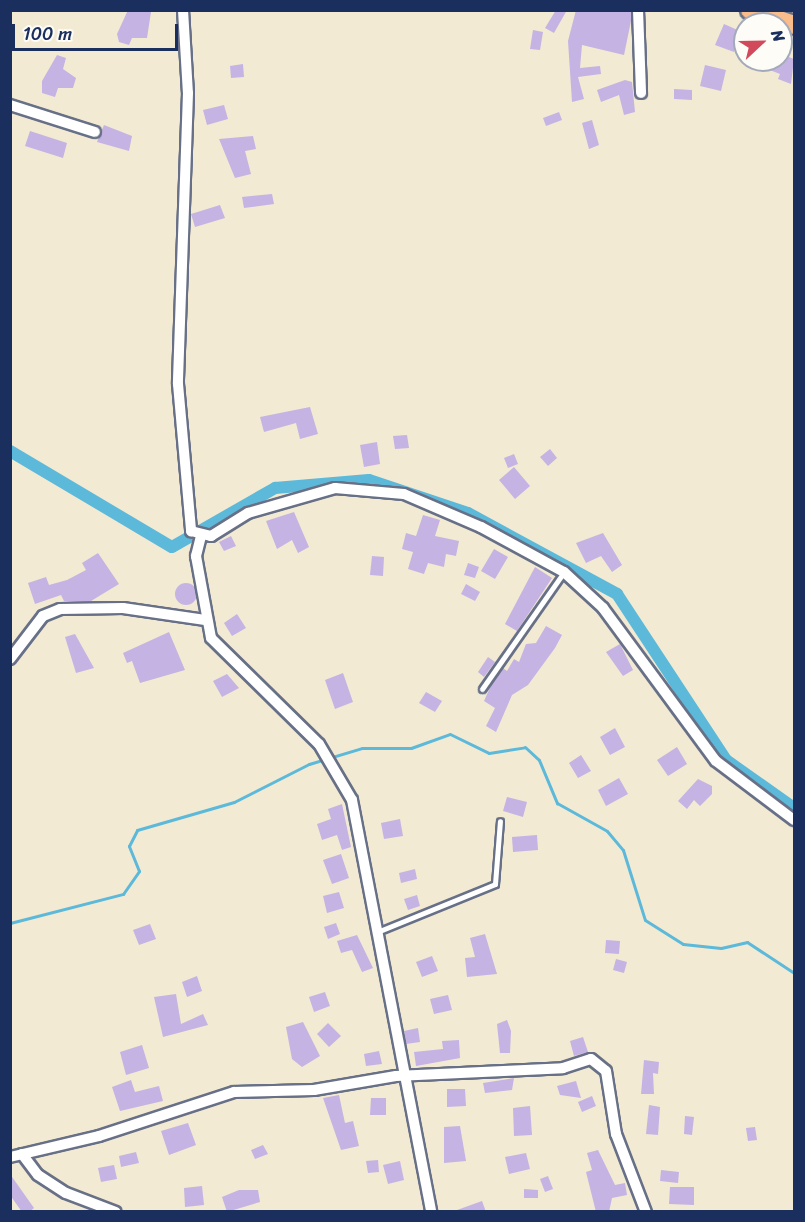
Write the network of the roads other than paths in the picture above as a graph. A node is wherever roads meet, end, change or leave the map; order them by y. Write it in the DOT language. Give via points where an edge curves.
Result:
graph roads {
  1 [pos="183,10"];
  2 [pos="638,10"];
  3 [pos="750,10"];
  4 [pos="795,25"];
  5 [pos="641,93"];
  6 [pos="10,105"];
  7 [pos="95,132"];
  8 [pos="196,533"];
  9 [pos="564,572"];
  10 [pos="205,620"];
  11 [pos="10,659"];
  12 [pos="482,690"];
  13 [pos="795,820"];
  14 [pos="500,821"];
  15 [pos="377,932"];
  16 [pos="404,1075"];
  17 [pos="22,1154"];
  18 [pos="10,1158"];
  19 [pos="116,1212"];
  20 [pos="431,1212"];
  21 [pos="646,1212"];
  1 -- 8 [label="street" via="188,104 178,384"];
  2 -- 5 [label="street"];
  3 -- 4 [label="highway"];
  6 -- 7 [label="street"];
  8 -- 9 [label="street" via="211,536 248,513 334,488 393,493 481,527"];
  8 -- 10 [label="street"];
  9 -- 12 [label="lane"];
  9 -- 13 [label="street" via="624,633 716,761"];
  10 -- 11 [label="street" via="123,608 60,609 43,616"];
  10 -- 15 [label="street" via="211,638 319,744 342,776 352,800"];
  14 -- 15 [label="lane" via="495,884"];
  15 -- 16 [label="street"];
  16 -- 17 [label="street" via="314,1090 234,1092 99,1136"];
  16 -- 20 [label="street"];
  16 -- 21 [label="street" via="600,1062 616,1134"];
  17 -- 18 [label="street"];
  17 -- 19 [label="street" via="38,1175 66,1193"];
}
